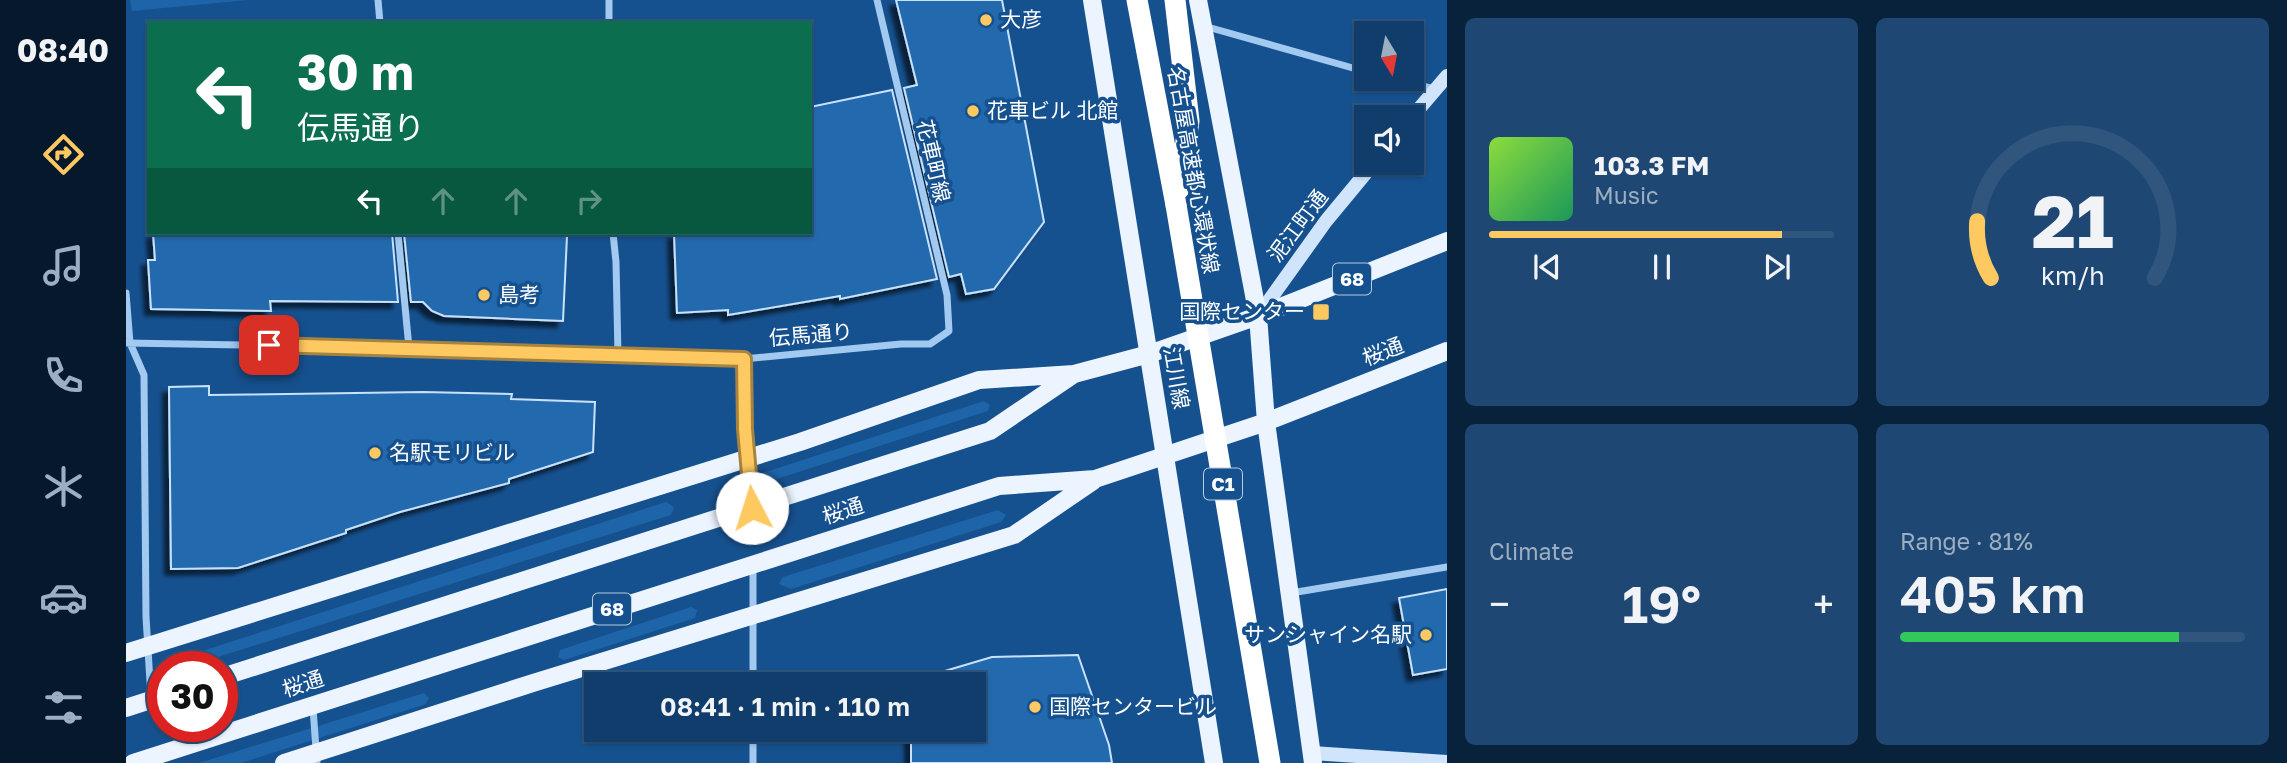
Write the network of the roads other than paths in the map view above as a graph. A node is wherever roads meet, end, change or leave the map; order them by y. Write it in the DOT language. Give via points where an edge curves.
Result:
graph roads {
  1 [pos="377,0"];
  2 [pos="609,0"];
  3 [pos="877,0"];
  4 [pos="1092,0"];
  5 [pos="1137,0"];
  6 [pos="1175,0"];
  7 [pos="1198,0"];
  8 [pos="380,21"];
  9 [pos="609,21"];
  10 [pos="1203,26"];
  11 [pos="1354,68"];
  12 [pos="1447,76"];
  13 [pos="1424,86"];
  14 [pos="1436,89"];
  15 [pos="1422,105"];
  16 [pos="1364,175"];
  17 [pos="1176,205"];
  18 [pos="398,235"];
  19 [pos="613,235"];
  20 [pos="1447,242"];
  21 [pos="126,293"];
  22 [pos="1258,316"];
  23 [pos="949,331"];
  24 [pos="128,343"];
  25 [pos="409,348"];
  26 [pos="1447,351"];
  27 [pos="1149,354"];
  28 [pos="618,355"];
  29 [pos="744,359"];
  30 [pos="1074,374"];
  31 [pos="1266,422"];
  32 [pos="1166,453"];
  33 [pos="748,457"];
  34 [pos="1096,479"];
  35 [pos="752,508"];
  36 [pos="753,564"];
  37 [pos="1447,567"];
  38 [pos="1290,593"];
  39 [pos="753,615"];
  40 [pos="148,646"];
  41 [pos="149,651"];
  42 [pos="126,653"];
  43 [pos="238,672"];
  44 [pos="753,672"];
  45 [pos="147,701"];
  46 [pos="313,705"];
  47 [pos="126,708"];
  48 [pos="753,742"];
  49 [pos="317,758"];
  50 [pos="1312,758"];
  51 [pos="1447,762"];
  52 [pos="133,763"];
  53 [pos="284,763"];
  54 [pos="753,763"];
  55 [pos="1214,763"];
  56 [pos="1270,763"];
  1 -- 8 [label="street"];
  2 -- 9 [label="street"];
  3 -- 23 [label="street, 花車町線" via="947,295"];
  4 -- 27 [label="main road, 江川線"];
  5 -- 17 [label="highway, 名古屋高速都心環状線 / C1"];
  6 -- 17 [label="highway" via="1189,121"];
  7 -- 10 [label="main road"];
  10 -- 11 [label="street"];
  10 -- 22 [label="main road"];
  12 -- 14 [label="street"];
  13 -- 14 [label="street"];
  14 -- 15 [label="street"];
  16 -- 22 [label="street, 泥江町通"];
  17 -- 56 [label="highway, 名古屋高速都心環状線 / C1, bridge"];
  18 -- 25 [label="street"];
  19 -- 28 [label="street"];
  20 -- 22 [label="main road, 桜通 / 68"];
  21 -- 24 [label="street"];
  22 -- 27 [label="main road, 桜通 / 68"];
  22 -- 31 [label="main road"];
  23 -- 29 [label="street, 伝馬通り" via="930,344"];
  24 -- 25 [label="street, 伝馬通り"];
  24 -- 40 [label="street" via="144,375"];
  25 -- 28 [label="street, 伝馬通り"];
  26 -- 31 [label="main road, 桜通 / 68"];
  27 -- 30 [label="main road, 桜通 / 68"];
  27 -- 32 [label="main road, 江川線"];
  28 -- 29 [label="street, 伝馬通り"];
  29 -- 33 [label="street"];
  30 -- 33 [label="main road, 68" via="979,380"];
  30 -- 35 [label="main road, 桜通 / 68" via="990,431"];
  31 -- 32 [label="main road, 桜通 / 68"];
  31 -- 38 [label="main road"];
  32 -- 34 [label="main road, 桜通 / 68"];
  32 -- 55 [label="main road, 江川線"];
  33 -- 35 [label="street"];
  33 -- 40 [label="main road, 68"];
  34 -- 36 [label="main road, 桜通 / 68" via="999,486"];
  34 -- 39 [label="main road, 68" via="1014,535"];
  35 -- 43 [label="main road, 桜通 / 68"];
  36 -- 39 [label="street"];
  36 -- 46 [label="main road, 桜通 / 68"];
  37 -- 38 [label="street"];
  38 -- 50 [label="main road"];
  39 -- 44 [label="street"];
  39 -- 49 [label="main road, 68"];
  40 -- 41 [label="street"];
  40 -- 42 [label="main road, 68"];
  45 -- 47 [label="main road"];
  46 -- 49 [label="street"];
  46 -- 52 [label="main road, 桜通 / 68"];
  48 -- 54 [label="street"];
  49 -- 53 [label="main road, 68"];
  50 -- 51 [label="street"];
}
